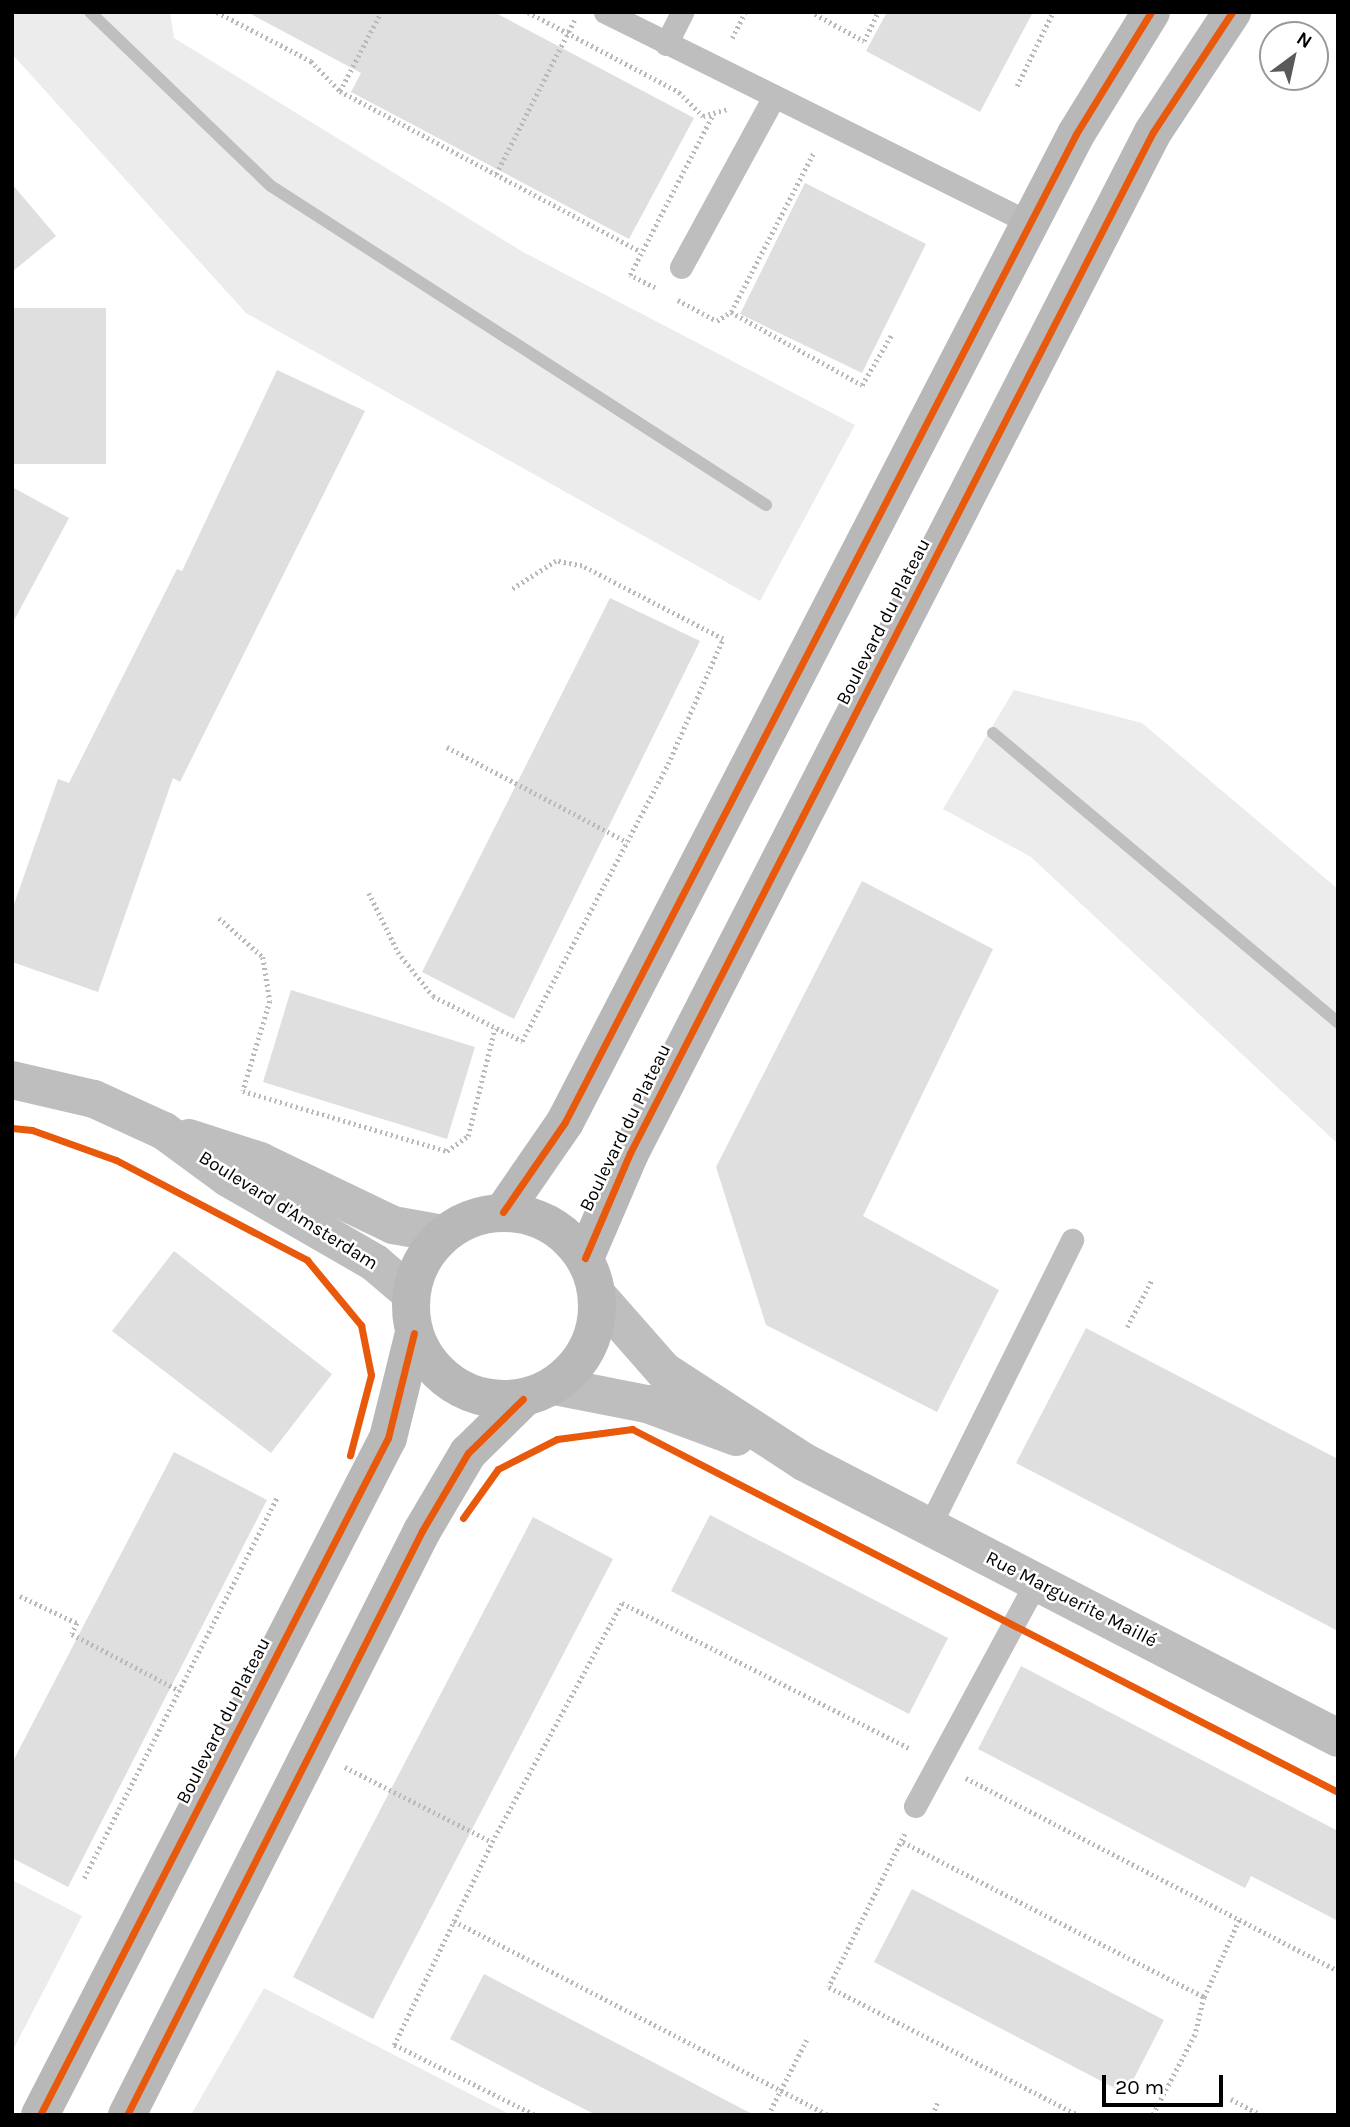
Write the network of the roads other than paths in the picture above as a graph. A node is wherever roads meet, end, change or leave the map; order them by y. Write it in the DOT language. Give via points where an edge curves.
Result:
graph roads {
  1 [pos="606,12"];
  2 [pos="682,12"];
  3 [pos="1151,12"];
  4 [pos="1232,12"];
  5 [pos="666,44"];
  6 [pos="773,98"];
  7 [pos="1030,223"];
  8 [pos="681,268"];
  9 [pos="12,1080"];
  10 [pos="164,1131"];
  11 [pos="503,1212"];
  12 [pos="443,1234"];
  13 [pos="1072,1240"];
  14 [pos="585,1258"];
  15 [pos="411,1293"];
  16 [pos="598,1296"];
  17 [pos="414,1333"];
  18 [pos="539,1392"];
  19 [pos="804,1462"];
  20 [pos="929,1527"];
  21 [pos="1036,1582"];
  22 [pos="1338,1738"];
  23 [pos="915,1806"];
  24 [pos="40,2115"];
  25 [pos="127,2115"];
  1 -- 5 [label="lane"];
  2 -- 5 [label="lane"];
  3 -- 7 [label="main road" via="1076,134"];
  4 -- 14 [label="main road, Boulevard du Plateau" via="1153,132 630,1153"];
  5 -- 6 [label="lane"];
  6 -- 7 [label="lane"];
  6 -- 8 [label="lane"];
  7 -- 11 [label="main road" via="565,1122"];
  9 -- 10 [label="street, Boulevard d'Amsterdam" via="94,1099"];
  10 -- 12 [label="street, Boulevard d'Amsterdam" via="260,1161 393,1225"];
  10 -- 15 [label="street, Boulevard d'Amsterdam" via="228,1178 375,1263"];
  11 -- 12 [label="main road" via="471,1217"];
  11 -- 14 [label="main road" via="535,1217 564,1233"];
  12 -- 15 [label="main road" via="428,1251"];
  13 -- 20 [label="lane"];
  14 -- 16 [label="main road"];
  15 -- 17 [label="main road"];
  16 -- 18 [label="main road" via="595,1331 581,1362"];
  16 -- 19 [label="street, Rue Marguerite Maillé" via="664,1371"];
  17 -- 18 [label="main road" via="430,1364 455,1387 488,1399"];
  17 -- 24 [label="main road, Boulevard du Plateau" via="388,1438"];
  18 -- 19 [label="street, Rue Marguerite Maillé" via="647,1404"];
  18 -- 25 [label="main road" via="468,1453 422,1531"];
  19 -- 20 [label="street, Rue Marguerite Maillé"];
  20 -- 21 [label="street, Rue Marguerite Maillé"];
  21 -- 22 [label="street, Rue Marguerite Maillé"];
  21 -- 23 [label="lane"];
}
